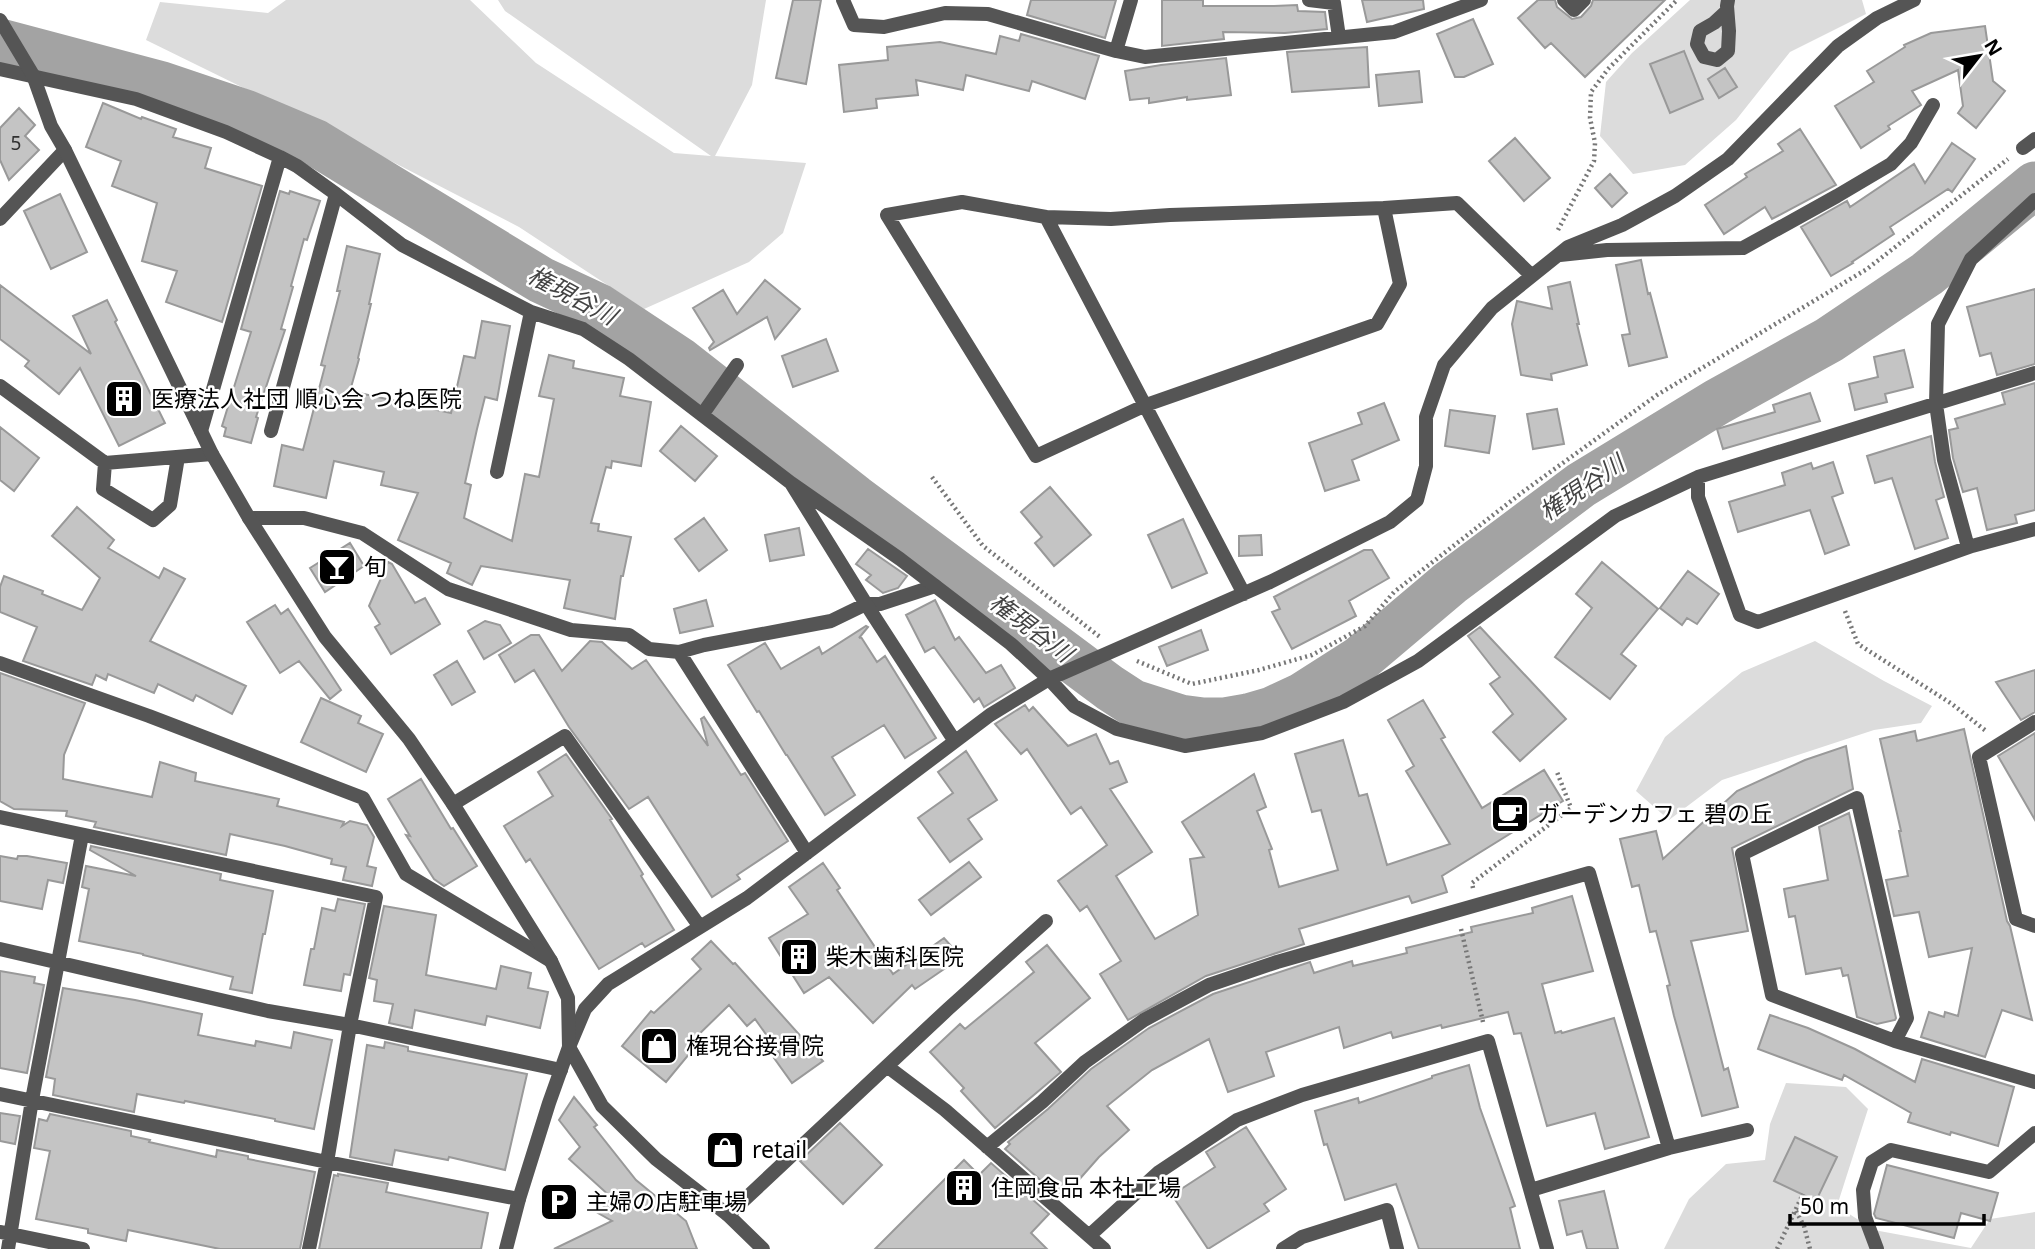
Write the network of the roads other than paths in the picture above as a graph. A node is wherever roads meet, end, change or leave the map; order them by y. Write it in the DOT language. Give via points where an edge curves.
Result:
graph roads {
  1 [pos="843,0"];
  2 [pos="1131,0"];
  3 [pos="1309,0"];
  4 [pos="1481,0"];
  5 [pos="1564,0"];
  6 [pos="1584,0"];
  7 [pos="1914,0"];
  8 [pos="0,20"];
  9 [pos="1339,37"];
  10 [pos="1116,51"];
  11 [pos="0,69"];
  12 [pos="33,75"];
  13 [pos="1933,105"];
  14 [pos="65,150"];
  15 [pos="281,157"];
  16 [pos="336,194"];
  17 [pos="2035,200"];
  18 [pos="1384,208"];
  19 [pos="1046,217"];
  20 [pos="0,219"];
  21 [pos="1550,260"];
  22 [pos="1531,275"];
  23 [pos="531,312"];
  24 [pos="737,365"];
  25 [pos="2035,373"];
  26 [pos="0,386"];
  27 [pos="1936,404"];
  28 [pos="1146,405"];
  29 [pos="702,415"];
  30 [pos="201,431"];
  31 [pos="271,431"];
  32 [pos="212,454"];
  33 [pos="178,457"];
  34 [pos="105,463"];
  35 [pos="497,472"];
  36 [pos="1698,477"];
  37 [pos="791,483"];
  38 [pos="249,518"];
  39 [pos="2035,528"];
  40 [pos="1968,547"];
  41 [pos="935,586"];
  42 [pos="1244,594"];
  43 [pos="866,604"];
  44 [pos="679,652"];
  45 [pos="0,663"];
  46 [pos="1049,679"];
  47 [pos="2035,722"];
  48 [pos="954,740"];
  49 [pos="453,804"];
  50 [pos="0,817"];
  51 [pos="82,835"];
  52 [pos="807,853"];
  53 [pos="1046,921"];
  54 [pos="2035,926"];
  55 [pos="700,928"];
  56 [pos="0,949"];
  57 [pos="551,961"];
  58 [pos="59,964"];
  59 [pos="350,1025"];
  60 [pos="1895,1041"];
  61 [pos="569,1047"];
  62 [pos="888,1067"];
  63 [pos="561,1070"];
  64 [pos="2035,1082"];
  65 [pos="0,1094"];
  66 [pos="32,1100"];
  67 [pos="1747,1130"];
  68 [pos="2035,1133"];
  69 [pos="987,1147"];
  70 [pos="1669,1148"];
  71 [pos="327,1162"];
  72 [pos="1531,1190"];
  73 [pos="519,1199"];
  74 [pos="727,1216"];
  75 [pos="5,1232"];
  76 [pos="1090,1236"];
  77 [pos="510,1245"];
  78 [pos="8,1249"];
  79 [pos="83,1249"];
  80 [pos="309,1249"];
  81 [pos="763,1249"];
  82 [pos="1104,1249"];
  83 [pos="1283,1249"];
  84 [pos="1397,1249"];
  85 [pos="1547,1249"];
  86 [pos="1877,1249"];
  1 -- 10 [label="street" via="854,25 884,27 945,13 988,14"];
  2 -- 10 [label="street"];
  3 -- 9 [label="street" via="1334,3"];
  4 -- 9 [label="street" via="1394,32"];
  5 -- 6 [label="street" via="1574,10"];
  7 -- 21 [label="street" via="1877,18 1838,46 1728,159 1675,196"];
  8 -- 12 [label="street"];
  9 -- 10 [label="street" via="1145,57"];
  11 -- 12 [label="street"];
  12 -- 14 [label="street"];
  12 -- 15 [label="street" via="136,99"];
  13 -- 21 [label="street" via="1911,143 1891,164 1743,248 1607,250"];
  14 -- 20 [label="street"];
  14 -- 30 [label="street"];
  15 -- 16 [label="street"];
  15 -- 30 [label="street"];
  16 -- 23 [label="street" via="402,245"];
  16 -- 31 [label="street"];
  17 -- 27 [label="street" via="1971,258 1938,324"];
  18 -- 19 [label="street" via="1111,219"];
  18 -- 22 [label="street" via="1457,203"];
  18 -- 28 [label="street" via="1400,284 1377,324"];
  19 -- 28 [label="street"];
  19 -- 28 [label="street" via="962,202 887,215 1036,456"];
  21 -- 22 [label="street"];
  22 -- 42 [label="street" via="1492,308 1444,365 1426,417 1426,466 1417,500 1390,522"];
  23 -- 29 [label="street" via="583,329"];
  23 -- 35 [label="street"];
  24 -- 29 [label="street"];
  25 -- 27 [label="street"];
  26 -- 34 [label="street"];
  27 -- 36 [label="street"];
  27 -- 40 [label="street" via="1944,460"];
  28 -- 42 [label="street"];
  29 -- 37 [label="street"];
  30 -- 32 [label="street"];
  32 -- 33 [label="street"];
  32 -- 38 [label="street"];
  33 -- 34 [label="street"];
  33 -- 34 [label="street" via="170,505 153,520 103,489"];
  36 -- 40 [label="street" via="1698,497 1740,615 1758,622"];
  36 -- 46 [label="street" via="1615,516 1418,661 1343,702 1262,733 1185,746 1117,729 1074,706"];
  37 -- 41 [label="street"];
  37 -- 43 [label="street"];
  38 -- 44 [label="street" via="304,518 362,533 448,589 571,630 629,635 649,649"];
  38 -- 49 [label="street" via="325,637 409,739"];
  39 -- 40 [label="street"];
  41 -- 43 [label="street" via="880,604"];
  41 -- 46 [label="street"];
  42 -- 46 [label="street"];
  43 -- 44 [label="street" via="831,621"];
  43 -- 48 [label="street"];
  44 -- 52 [label="street"];
  45 -- 57 [label="street" via="363,798 406,874"];
  46 -- 48 [label="street"];
  47 -- 54 [label="street" via="1979,757 2016,919"];
  48 -- 52 [label="street"];
  49 -- 55 [label="street" via="565,736"];
  49 -- 57 [label="street"];
  50 -- 51 [label="street"];
  51 -- 58 [label="street"];
  51 -- 59 [label="street" via="376,897"];
  52 -- 55 [label="street"];
  53 -- 62 [label="street"];
  55 -- 61 [label="street" via="608,984 585,1009"];
  56 -- 58 [label="street"];
  57 -- 61 [label="street" via="568,998"];
  58 -- 59 [label="street"];
  58 -- 66 [label="street"];
  59 -- 63 [label="street"];
  59 -- 71 [label="street"];
  60 -- 60 [label="street" via="1908,1018 1857,799 1742,855 1772,995"];
  60 -- 64 [label="street"];
  61 -- 63 [label="street"];
  61 -- 74 [label="street" via="602,1106 656,1159"];
  62 -- 69 [label="street"];
  62 -- 74 [label="street"];
  63 -- 73 [label="street"];
  65 -- 66 [label="street"];
  66 -- 71 [label="street"];
  66 -- 75 [label="street"];
  67 -- 70 [label="street"];
  68 -- 86 [label="street" via="1989,1172 1891,1150 1872,1162 1863,1190 1864,1217"];
  69 -- 70 [label="street" via="1094,1055 1144,1020 1209,985 1589,873"];
  69 -- 76 [label="street"];
  70 -- 72 [label="street"];
  71 -- 73 [label="street"];
  71 -- 80 [label="street"];
  72 -- 76 [label="street" via="1488,1041 1302,1095 1237,1120 1159,1171"];
  72 -- 85 [label="street"];
  73 -- 77 [label="street"];
  74 -- 81 [label="street"];
  75 -- 78 [label="street"];
  75 -- 79 [label="street"];
  76 -- 82 [label="street"];
  83 -- 84 [label="street" via="1303,1237 1387,1210"];
}
